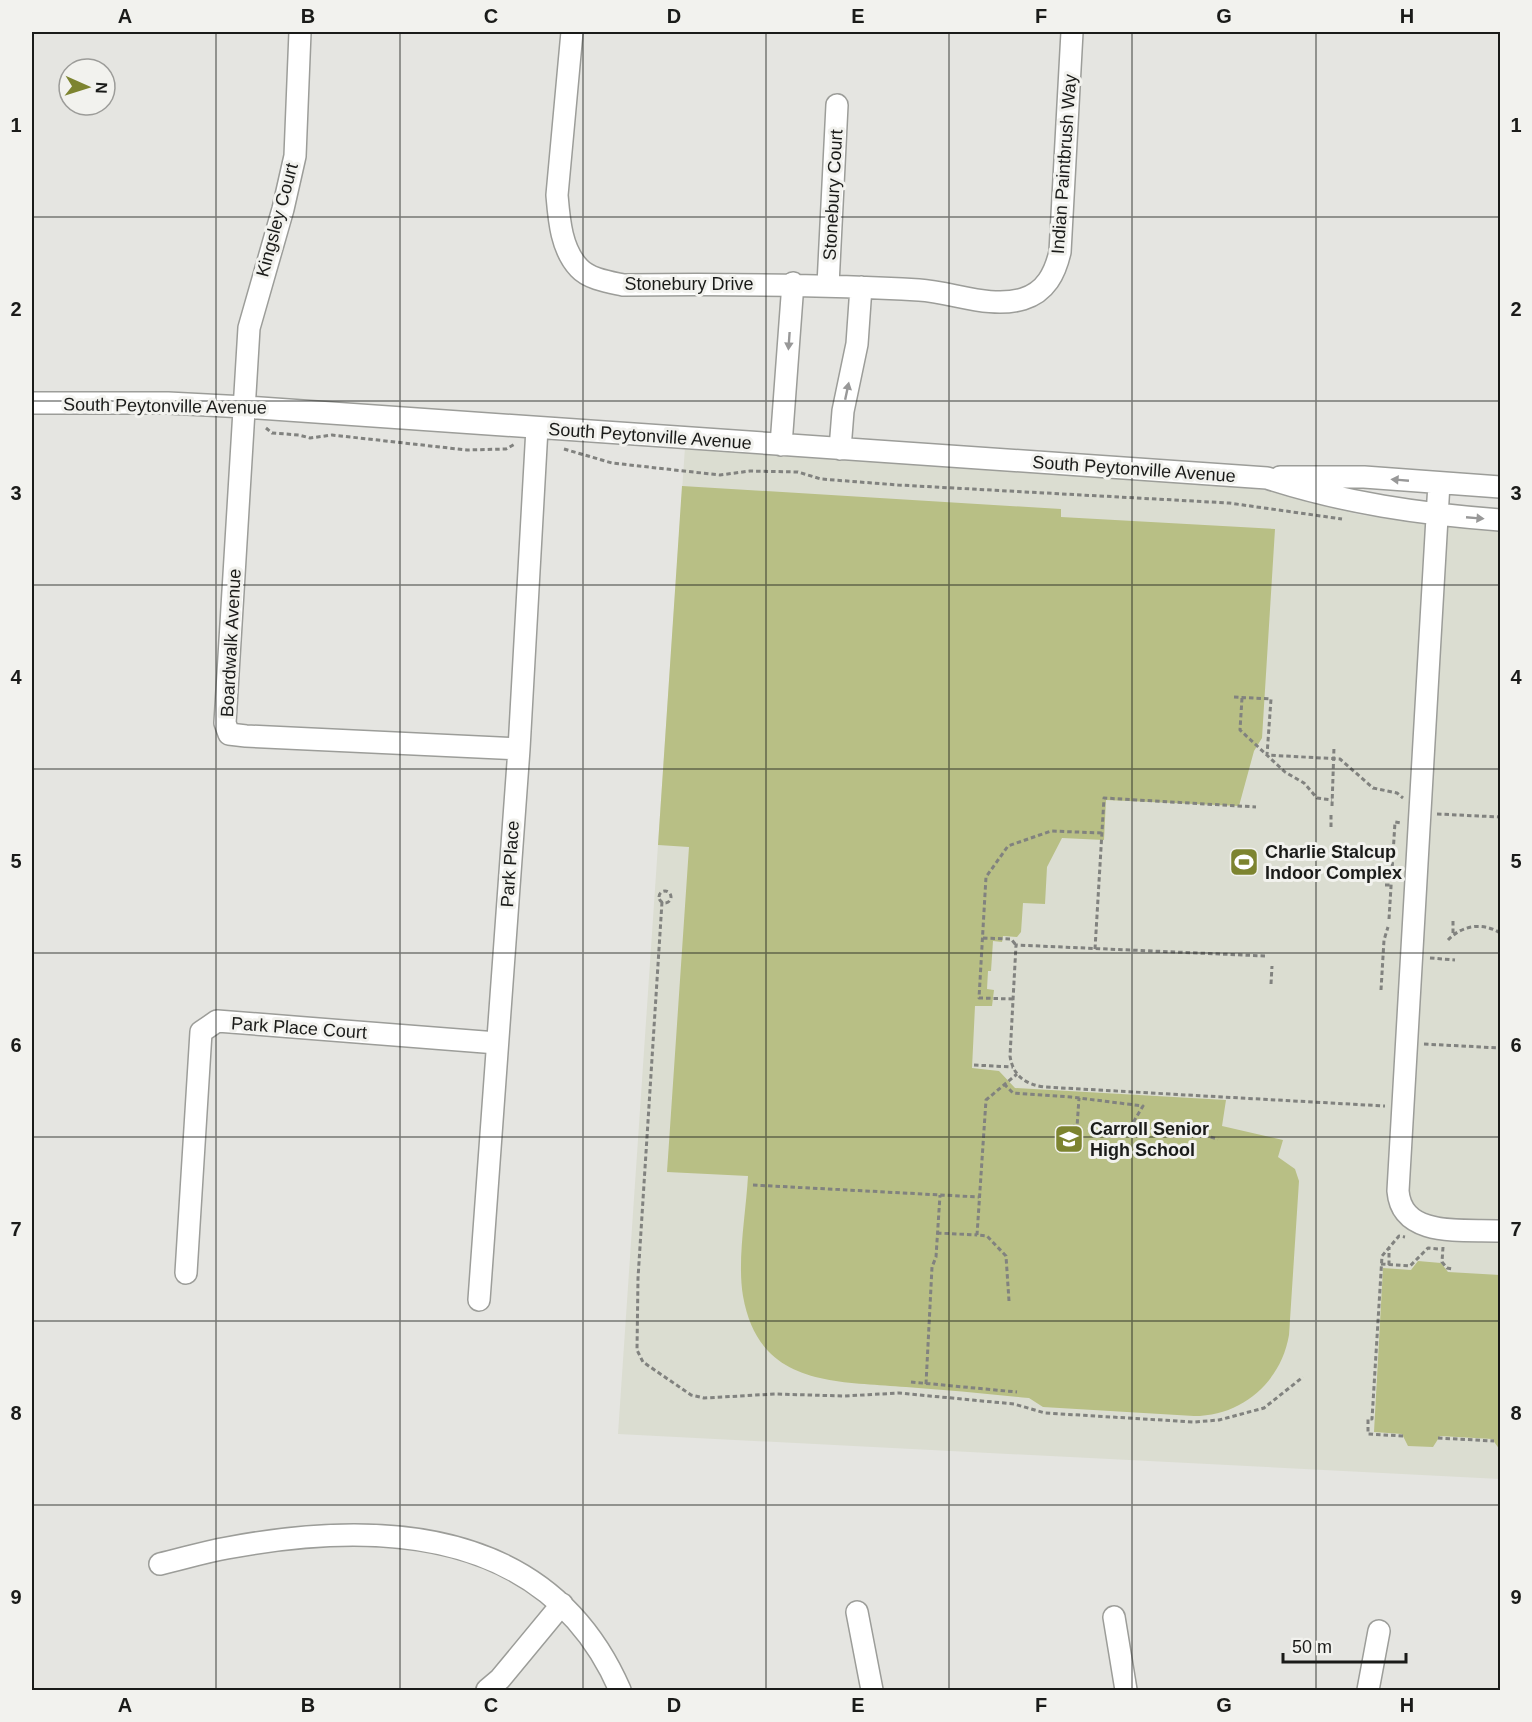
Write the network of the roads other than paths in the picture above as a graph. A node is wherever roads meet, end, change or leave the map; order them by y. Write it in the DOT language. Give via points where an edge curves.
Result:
graph roads {
  1 [pos="300,32"];
  2 [pos="572,32"];
  3 [pos="1072,32"];
  4 [pos="837,105"];
  5 [pos="793,283"];
  6 [pos="828,285"];
  7 [pos="861,287"];
  8 [pos="32,403"];
  9 [pos="245,414"];
  10 [pos="536,435"];
  11 [pos="781,445"];
  12 [pos="840,449"];
  13 [pos="1267,478"];
  14 [pos="1439,483"];
  15 [pos="1500,487"];
  16 [pos="1437,514"];
  17 [pos="1500,520"];
  18 [pos="519,749"];
  19 [pos="497,1043"];
  20 [pos="1500,1231"];
  21 [pos="186,1273"];
  22 [pos="479,1300"];
  23 [pos="160,1564"];
  24 [pos="562,1604"];
  25 [pos="857,1612"];
  26 [pos="1114,1617"];
  27 [pos="1379,1631"];
  28 [pos="487,1690"];
  29 [pos="620,1690"];
  30 [pos="872,1690"];
  31 [pos="1126,1690"];
  32 [pos="1368,1690"];
  1 -- 9 [label="street, Kingsley Court" via="295,156 249,328"];
  2 -- 5 [label="street, Stonebury Drive" via="557,195 559,222 579,268 598,279 623,285"];
  3 -- 7 [label="street, Indian Paintbrush Way" via="1060,252 1056,270 1046,286 1025,298 1005,302 923,290"];
  4 -- 6 [label="street, Stonebury Court"];
  5 -- 6 [label="street, Stonebury Drive"];
  5 -- 11 [label="street, one-way"];
  6 -- 7 [label="street, Indian Paintbrush Way"];
  12 -- 7 [label="street, one-way" via="843,411 857,344"];
  8 -- 9 [label="street, South Peytonville Avenue" via="168,403"];
  9 -- 10 [label="street, South Peytonville Avenue"];
  9 -- 18 [label="street, Boardwalk Avenue" via="225,723 229,734"];
  10 -- 11 [label="street, South Peytonville Avenue"];
  10 -- 18 [label="street, Park Place"];
  11 -- 12 [label="street, South Peytonville Avenue"];
  12 -- 13 [label="street, South Peytonville Avenue"];
  14 -- 13 [label="street, South Peytonville Avenue, one-way" via="1317,476"];
  13 -- 16 [label="street, South Peytonville Avenue" via="1324,496"];
  14 -- 15 [label="street, South Peytonville Avenue"];
  14 -- 16 [label="street"];
  16 -- 17 [label="street, South Peytonville Avenue, one-way"];
  16 -- 20 [label="street" via="1398,1185 1404,1212 1414,1221 1428,1226"];
  18 -- 19 [label="street, Park Place"];
  19 -- 21 [label="street, Park Place Court" via="217,1021 201,1032"];
  19 -- 22 [label="street, Park Place"];
  23 -- 24 [label="street" via="224,1548 287,1539 336,1535 404,1538 477,1552 531,1580"];
  24 -- 28 [label="street"];
  24 -- 29 [label="street" via="589,1634"];
  25 -- 30 [label="street"];
  26 -- 31 [label="street"];
  27 -- 32 [label="street"];
}
